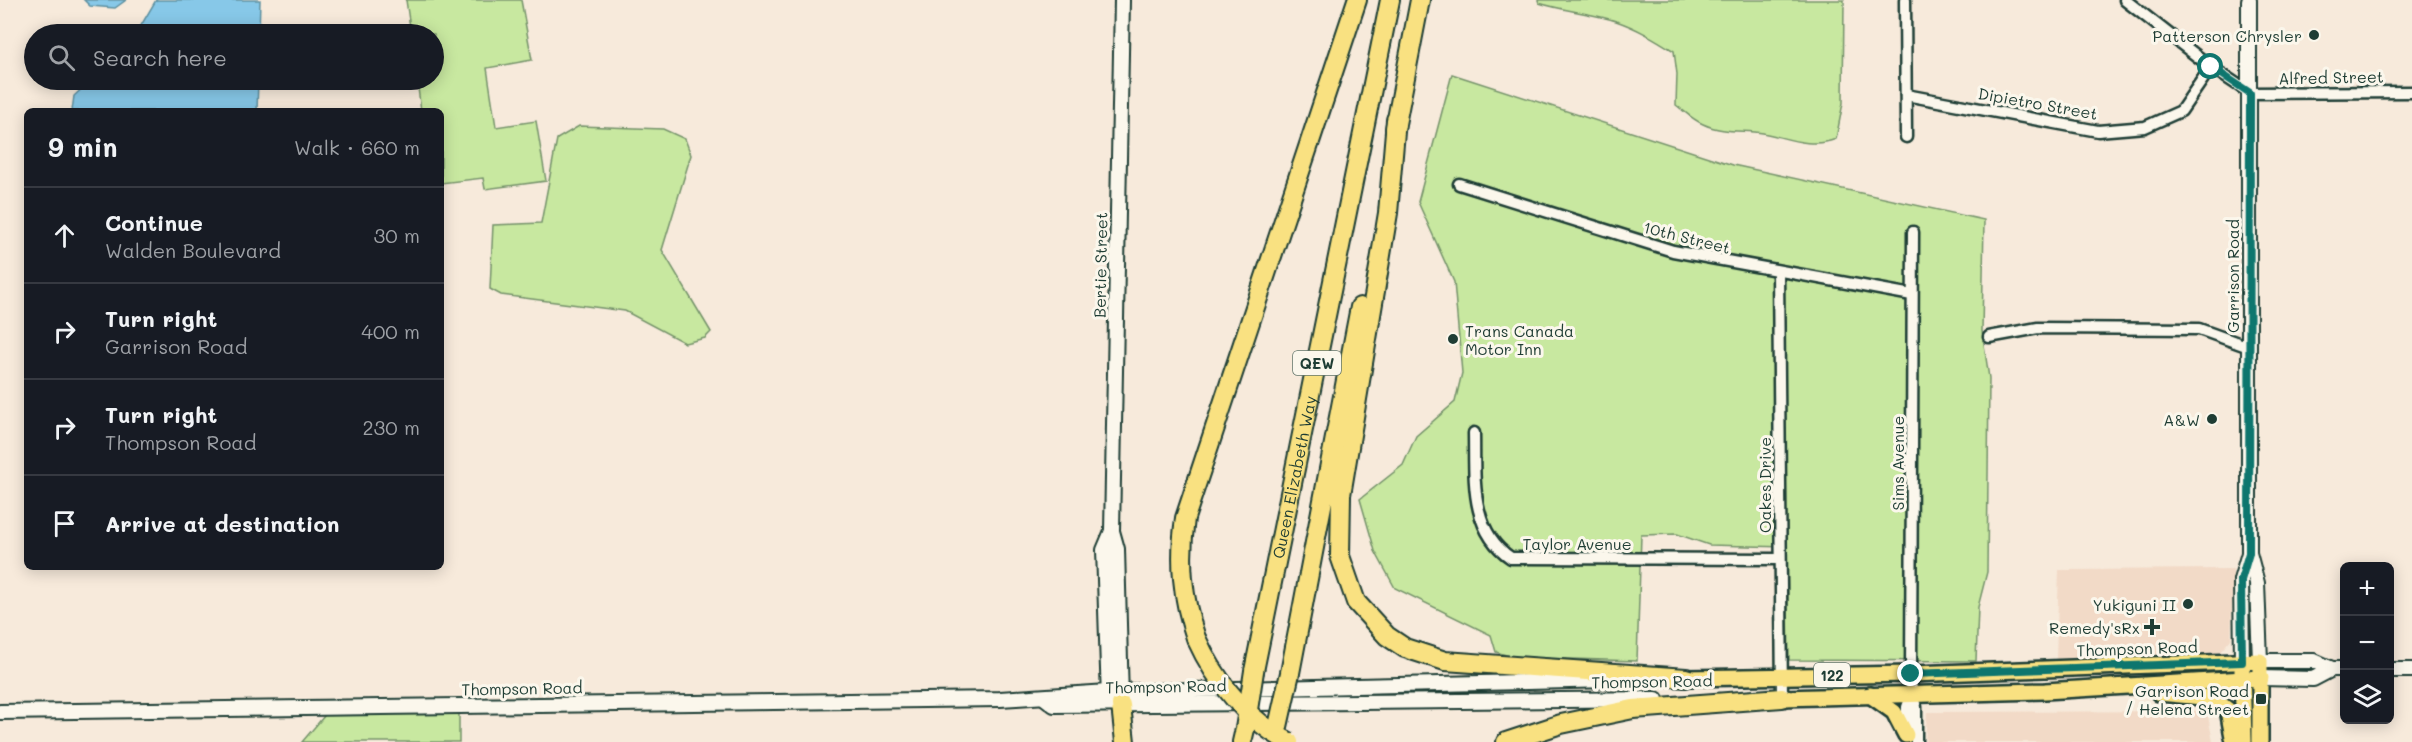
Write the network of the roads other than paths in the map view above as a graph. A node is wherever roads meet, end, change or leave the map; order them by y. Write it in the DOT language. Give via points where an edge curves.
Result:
graph roads {
  1 [pos="1122,0"];
  2 [pos="1357,0"];
  3 [pos="1390,0"];
  4 [pos="1420,0"];
  5 [pos="1905,0"];
  6 [pos="2125,0"];
  7 [pos="2249,0"];
  8 [pos="2211,67"];
  9 [pos="2412,92"];
  10 [pos="2250,93"];
  11 [pos="1906,94"];
  12 [pos="1396,120"];
  13 [pos="1906,137"];
  14 [pos="1460,184"];
  15 [pos="1913,232"];
  16 [pos="1778,272"];
  17 [pos="1912,296"];
  18 [pos="1989,337"];
  19 [pos="2250,347"];
  20 [pos="1474,433"];
  21 [pos="2249,553"];
  22 [pos="1779,559"];
  23 [pos="2260,661"];
  24 [pos="2242,662"];
  25 [pos="2338,669"];
  26 [pos="2394,670"];
  27 [pos="2412,670"];
  28 [pos="1911,674"];
  29 [pos="1782,675"];
  30 [pos="1686,678"];
  31 [pos="2261,678"];
  32 [pos="2242,679"];
  33 [pos="2045,691"];
  34 [pos="1912,694"];
  35 [pos="1870,695"];
  36 [pos="1115,698"];
  37 [pos="1782,698"];
  38 [pos="0,712"];
  39 [pos="1244,736"];
  40 [pos="1280,738"];
  41 [pos="1910,740"];
  42 [pos="1113,742"];
  43 [pos="1125,742"];
  44 [pos="1506,742"];
  45 [pos="2234,742"];
  46 [pos="2244,742"];
  47 [pos="2260,742"];
  1 -- 36 [label="main road, Bertie Street" via="1112,531 1104,550"];
  2 -- 40 [label="highway, bridge" via="1185,518 1180,551 1186,609 1196,638 1235,700"];
  3 -- 39 [label="highway, Queen Elizabeth Way / QEW, bridge"];
  4 -- 12 [label="highway, Queen Elizabeth Way / QEW"];
  5 -- 11 [label="street"];
  6 -- 8 [label="street"];
  7 -- 10 [label="main road, Garrison Road"];
  8 -- 10 [label="street"];
  8 -- 11 [label="street, Dipietro Street" via="2181,111 2145,127 2098,131"];
  9 -- 10 [label="street, Alfred Street"];
  10 -- 19 [label="main road, Garrison Road"];
  11 -- 13 [label="street"];
  12 -- 30 [label="highway" via="1388,213 1341,495 1340,556 1356,602 1396,642 1444,661"];
  12 -- 40 [label="highway, Queen Elizabeth Way / QEW, bridge"];
  14 -- 16 [label="street, 10th Street" via="1673,251"];
  15 -- 17 [label="street, Sims Avenue"];
  16 -- 17 [label="street, 10th Street"];
  16 -- 22 [label="street, Oakes Drive"];
  17 -- 28 [label="street, Sims Avenue"];
  18 -- 19 [label="street" via="2038,328 2199,328"];
  19 -- 21 [label="main road, Garrison Road"];
  20 -- 22 [label="street, Taylor Avenue" via="1476,507 1480,520 1511,558"];
  21 -- 23 [label="main road, Garrison Road" via="2258,583"];
  21 -- 24 [label="main road, Garrison Road" via="2241,580"];
  22 -- 29 [label="street, Oakes Drive"];
  23 -- 24 [label="main road, Thompson Road / 122"];
  23 -- 25 [label="main road, 122" via="2314,661"];
  23 -- 31 [label="main road, Garrison Road"];
  24 -- 28 [label="main road, Thompson Road / 122"];
  24 -- 32 [label="main road, Garrison Road"];
  25 -- 31 [label="main road, 122" via="2313,679"];
  26 -- 27 [label="main road"];
  28 -- 29 [label="main road, Thompson Road / 122"];
  28 -- 34 [label="street, Sims Avenue"];
  29 -- 30 [label="main road, Thompson Road / 122"];
  29 -- 37 [label="street, Oakes Drive"];
  30 -- 36 [label="main road, Thompson Road / 122"];
  31 -- 32 [label="main road, Thompson Road / 122"];
  31 -- 47 [label="main road, Garrison Road"];
  32 -- 33 [label="main road, Thompson Road / 122"];
  32 -- 46 [label="main road, Garrison Road"];
  33 -- 34 [label="main road, Thompson Road / 122"];
  33 -- 45 [label="main road" via="2181,693 2213,698 2228,710"];
  34 -- 35 [label="main road, Thompson Road / 122"];
  34 -- 41 [label="street, Sims Avenue" via="1916,707"];
  35 -- 37 [label="main road, Thompson Road / 122"];
  35 -- 41 [label="main road" via="1894,712"];
  36 -- 37 [label="main road, Thompson Road / 122"];
  36 -- 38 [label="main road, Thompson Road / 122" via="1054,705 1045,698"];
  36 -- 42 [label="highway"];
  36 -- 43 [label="highway"];
  37 -- 44 [label="highway" via="1623,711 1561,724"];
}
